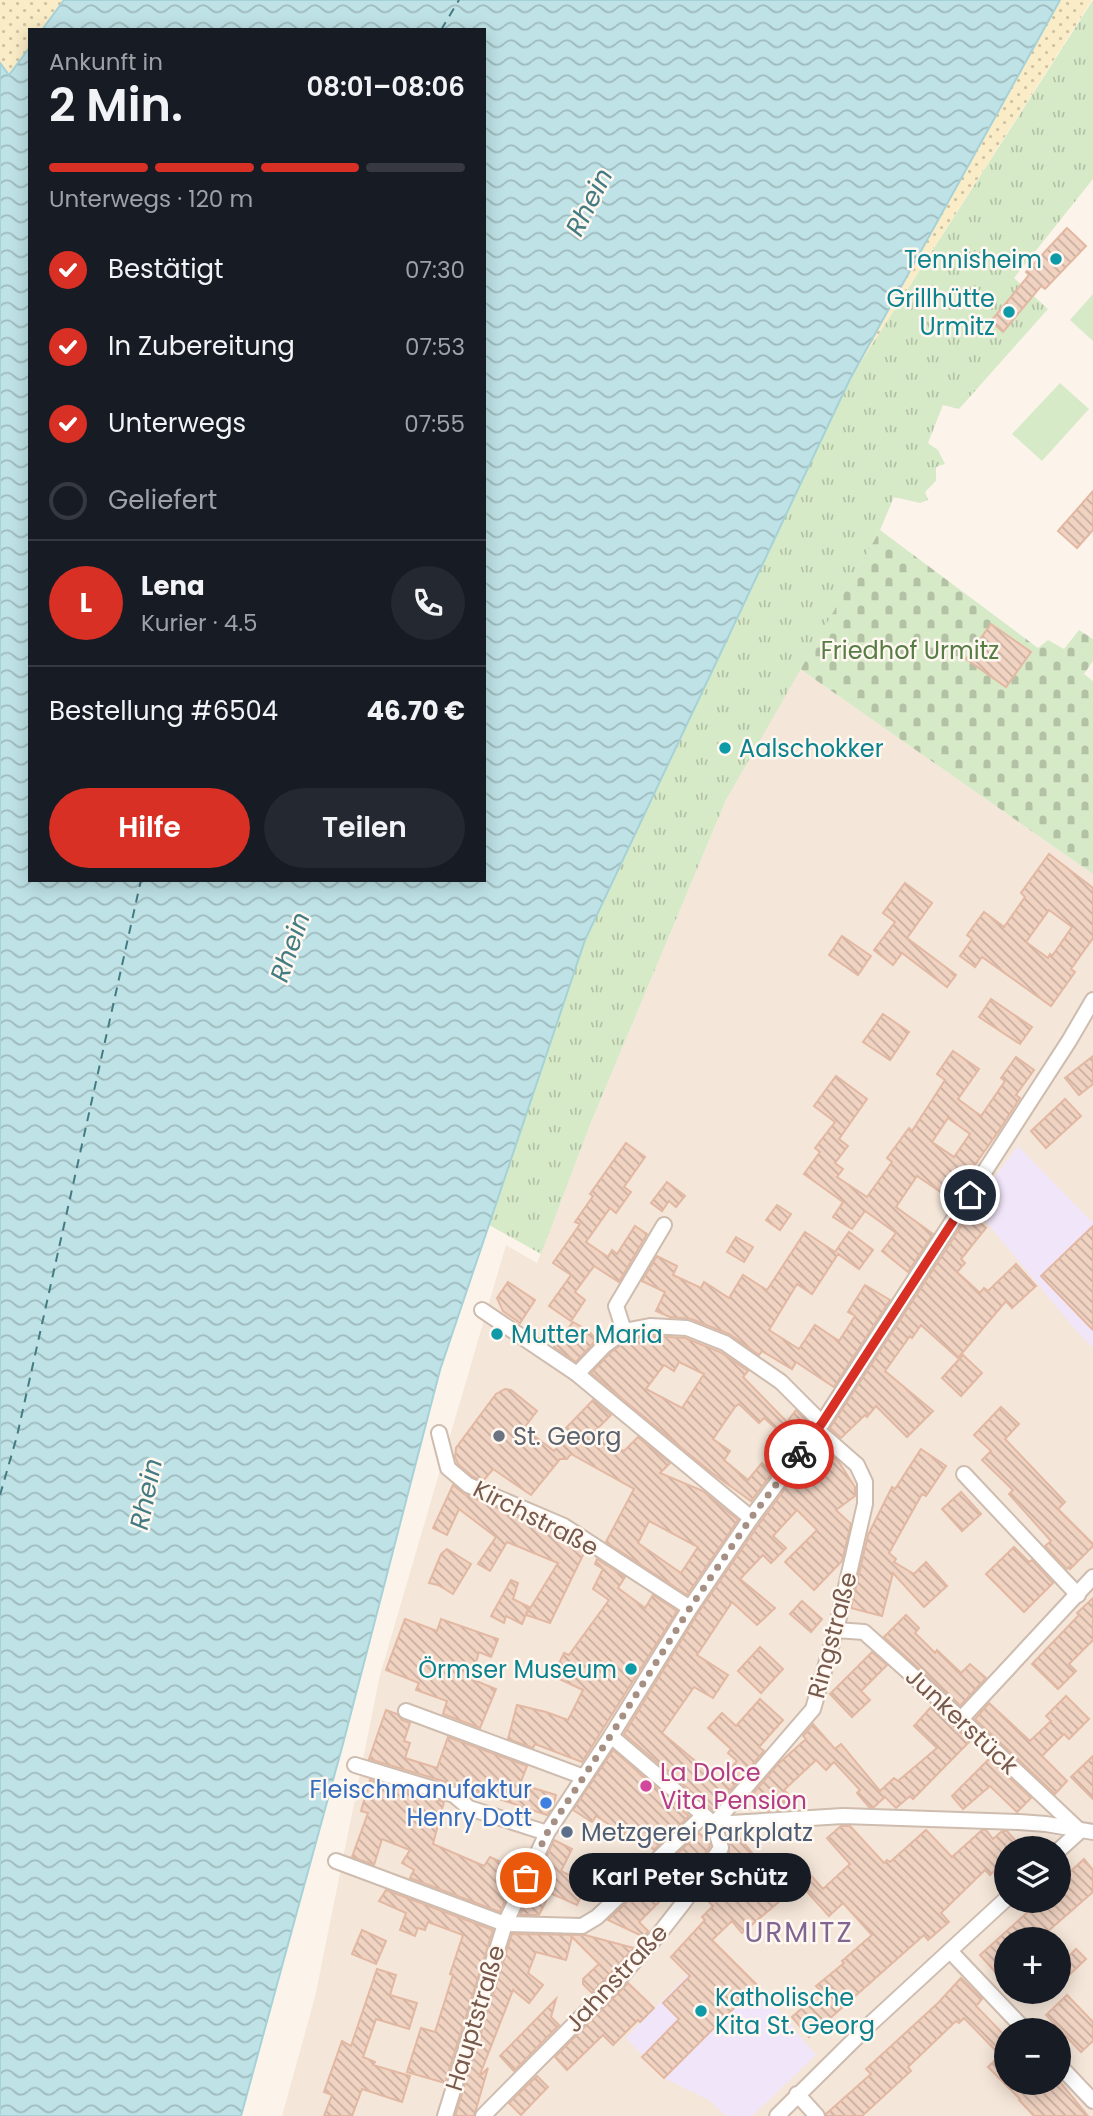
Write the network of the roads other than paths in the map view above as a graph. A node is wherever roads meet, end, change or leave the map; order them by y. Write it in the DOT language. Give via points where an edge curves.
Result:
graph roads {
  1 [pos="1093,1000"];
  2 [pos="664,1225"];
  3 [pos="482,1310"];
  4 [pos="624,1331"];
  5 [pos="577,1374"];
  6 [pos="820,1426"];
  7 [pos="439,1433"];
  8 [pos="964,1474"];
  9 [pos="751,1518"];
  10 [pos="1093,1577"];
  11 [pos="1078,1595"];
  12 [pos="690,1608"];
  13 [pos="836,1630"];
  14 [pos="406,1711"];
  15 [pos="961,1719"];
  16 [pos="611,1735"];
  17 [pos="355,1765"];
  18 [pos="584,1777"];
  19 [pos="709,1820"];
  20 [pos="1086,1832"];
  21 [pos="547,1833"];
  22 [pos="1071,1842"];
  23 [pos="336,1861"];
  24 [pos="994,1910"];
  25 [pos="505,1924"];
  26 [pos="950,1951"];
  27 [pos="1014,2018"];
  28 [pos="1071,2078"];
  29 [pos="797,2095"];
  30 [pos="1093,2101"];
  31 [pos="445,2116"];
  32 [pos="483,2116"];
  33 [pos="777,2116"];
  34 [pos="817,2116"];
  1 -- 6 [label="street, Hauptstraße"];
  2 -- 4 [label="street" via="616,1306"];
  3 -- 5 [label="street"];
  4 -- 5 [label="street"];
  4 -- 6 [label="street, Ringstraße" via="650,1326 687,1328 725,1343 781,1382"];
  5 -- 9 [label="street"];
  6 -- 9 [label="street, Hauptstraße"];
  6 -- 13 [label="street, Ringstraße" via="857,1465 865,1482 865,1504"];
  7 -- 12 [label="street, Kirchstraße" via="449,1468 468,1485 564,1526"];
  8 -- 11 [label="street"];
  9 -- 12 [label="street, Hauptstraße"];
  10 -- 11 [label="street"];
  11 -- 15 [label="street"];
  12 -- 16 [label="street, Hauptstraße"];
  13 -- 15 [label="street, Junkerstück" via="864,1632"];
  13 -- 19 [label="street, Ringstraße" via="813,1709"];
  14 -- 18 [label="street"];
  15 -- 20 [label="street, Junkerstück"];
  16 -- 18 [label="street, Hauptstraße"];
  16 -- 19 [label="street"];
  17 -- 21 [label="street" via="454,1795 469,1808"];
  18 -- 21 [label="street, Hauptstraße"];
  19 -- 20 [label="street" via="843,1816 1018,1822"];
  19 -- 25 [label="street, Ringstraße" via="582,1926"];
  19 -- 32 [label="street, Jahnstraße" via="721,1848 684,1902 615,1983"];
  20 -- 22 [label="street"];
  21 -- 25 [label="street, Hauptstraße"];
  23 -- 25 [label="street, Ringstraße"];
  24 -- 26 [label="street"];
  25 -- 31 [label="street, Hauptstraße"];
  26 -- 27 [label="street"];
  26 -- 29 [label="street"];
  28 -- 30 [label="street"];
  29 -- 33 [label="street"];
  29 -- 34 [label="street"];
}
